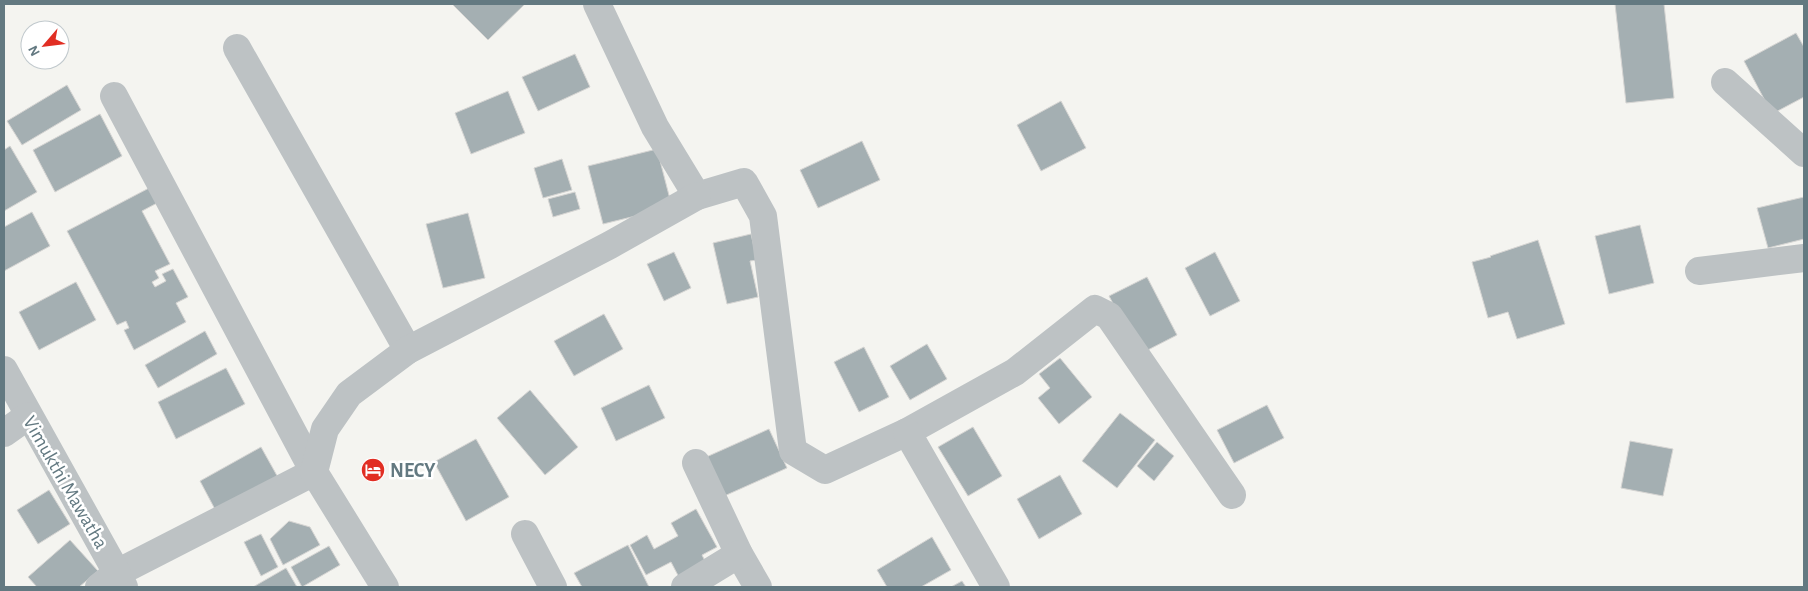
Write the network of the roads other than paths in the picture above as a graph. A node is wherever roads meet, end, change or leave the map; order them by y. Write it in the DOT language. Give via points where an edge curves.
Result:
graph roads {
  1 [pos="597,4"];
  2 [pos="237,48"];
  3 [pos="1726,82"];
  4 [pos="114,96"];
  5 [pos="1804,153"];
  6 [pos="697,196"];
  7 [pos="1804,258"];
  8 [pos="1699,271"];
  9 [pos="408,350"];
  10 [pos="4,370"];
  11 [pos="28,416"];
  12 [pos="907,432"];
  13 [pos="4,433"];
  14 [pos="696,463"];
  15 [pos="314,472"];
  16 [pos="1232,495"];
  17 [pos="525,534"];
  18 [pos="739,554"];
  19 [pos="113,582"];
  20 [pos="385,587"];
  21 [pos="553,587"];
  22 [pos="685,587"];
  23 [pos="758,587"];
  24 [pos="996,587"];
  1 -- 6 [label="street" via="655,127"];
  2 -- 9 [label="street"];
  3 -- 5 [label="street"];
  4 -- 15 [label="street"];
  6 -- 9 [label="street"];
  6 -- 12 [label="street" via="744,182 763,216 793,451 825,470"];
  7 -- 8 [label="street"];
  9 -- 15 [label="street" via="349,394 325,429"];
  10 -- 11 [label="street, Vimukthi Mawatha"];
  11 -- 13 [label="street"];
  11 -- 19 [label="street, Vimukthi Mawatha"];
  12 -- 16 [label="street" via="1014,372 1095,309 1109,316"];
  12 -- 24 [label="street"];
  14 -- 18 [label="street"];
  15 -- 19 [label="street"];
  15 -- 20 [label="street"];
  17 -- 21 [label="street"];
  18 -- 22 [label="street"];
  18 -- 23 [label="street"];
}
